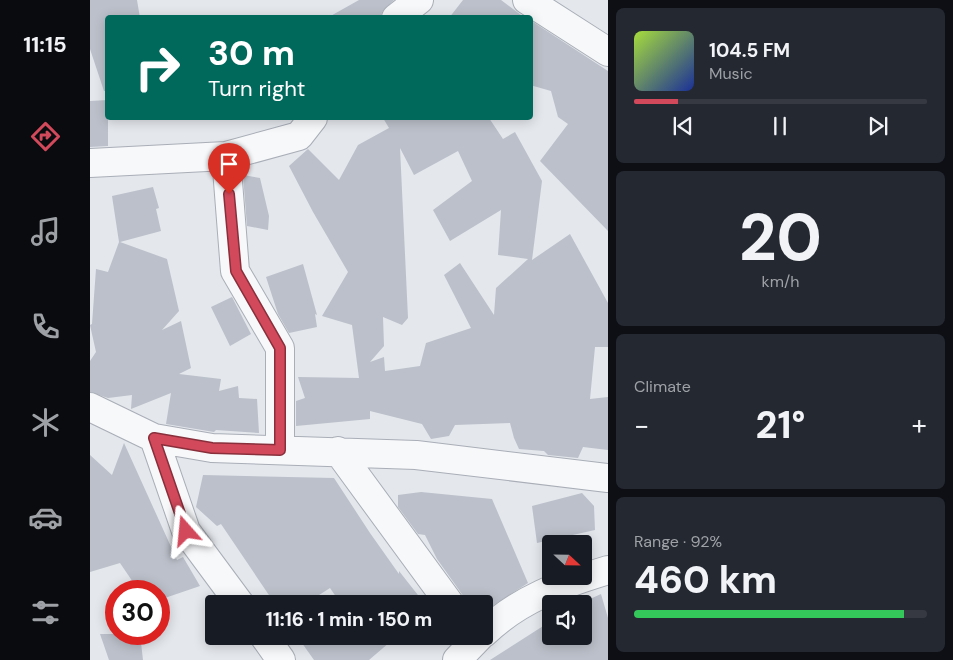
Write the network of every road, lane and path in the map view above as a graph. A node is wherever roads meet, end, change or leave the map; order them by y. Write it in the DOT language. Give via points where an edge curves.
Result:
graph roads {
  1 [pos="419,0"];
  2 [pos="527,0"];
  3 [pos="400,15"];
  4 [pos="608,52"];
  5 [pos="311,120"];
  6 [pos="226,156"];
  7 [pos="90,163"];
  8 [pos="90,407"];
  9 [pos="154,438"];
  10 [pos="280,450"];
  11 [pos="338,451"];
  12 [pos="607,485"];
  13 [pos="608,570"];
  14 [pos="233,595"];
  15 [pos="443,595"];
  16 [pos="493,623"];
  17 [pos="270,645"];
  18 [pos="281,660"];
  1 -- 3 [label="street"];
  2 -- 4 [label="street"];
  5 -- 6 [label="street" via="299,136"];
  6 -- 7 [label="street"];
  6 -- 10 [label="street" via="236,271 280,348"];
  8 -- 9 [label="street"];
  9 -- 10 [label="street" via="212,448"];
  9 -- 14 [label="street" via="186,531"];
  10 -- 11 [label="street"];
  11 -- 12 [label="street" via="416,455"];
  11 -- 15 [label="street"];
  13 -- 16 [label="street" via="559,585 529,599"];
  17 -- 18 [label="street"];
}
